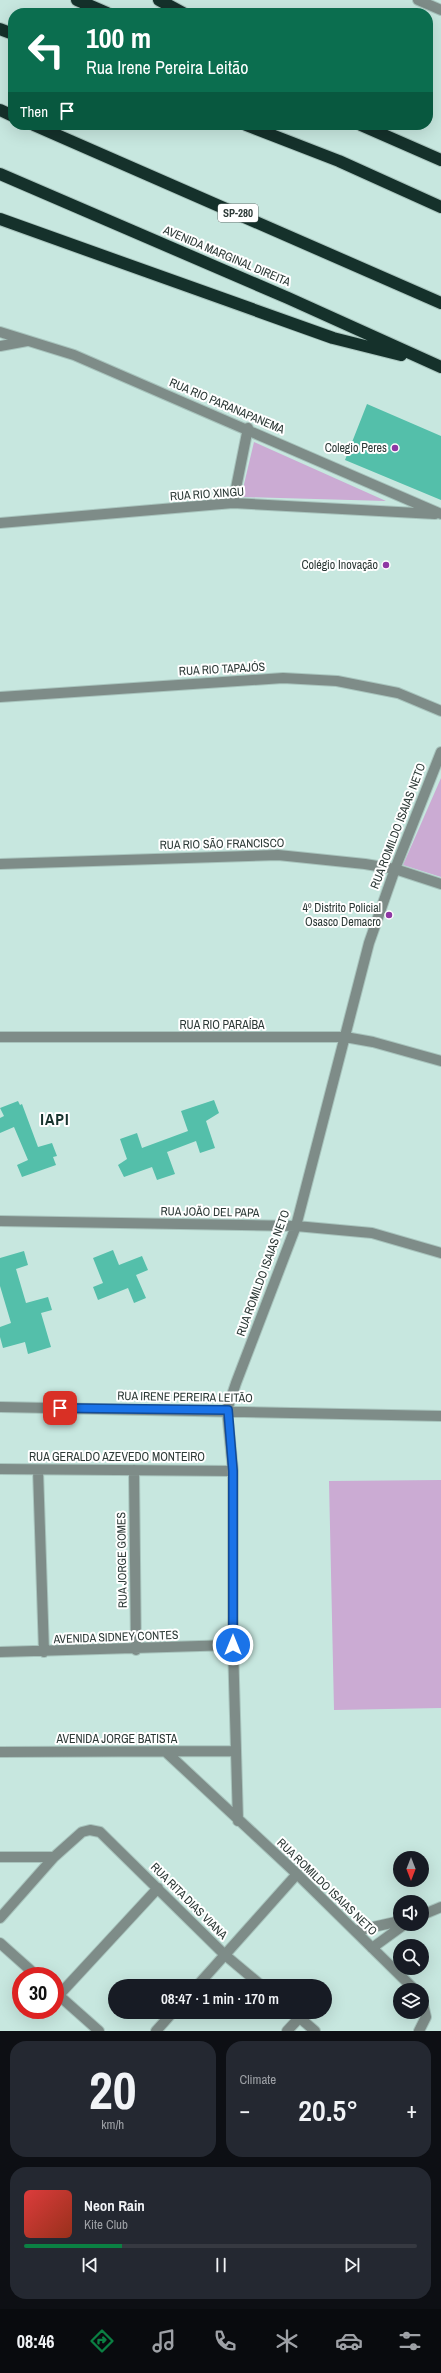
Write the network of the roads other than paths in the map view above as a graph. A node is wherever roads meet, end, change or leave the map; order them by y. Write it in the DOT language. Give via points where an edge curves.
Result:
graph roads {
  1 [pos="77,0"];
  2 [pos="159,0"];
  3 [pos="418,0"];
  4 [pos="95,8"];
  5 [pos="174,8"];
  6 [pos="441,10"];
  7 [pos="45,130"];
  8 [pos="259,130"];
  9 [pos="374,130"];
  10 [pos="441,160"];
  11 [pos="0,174"];
  12 [pos="441,207"];
  13 [pos="0,219"];
  14 [pos="441,303"];
  15 [pos="0,332"];
  16 [pos="29,340"];
  17 [pos="0,346"];
  18 [pos="437,365"];
  19 [pos="248,428"];
  20 [pos="233,504"];
  21 [pos="441,514"];
  22 [pos="0,523"];
  23 [pos="0,697"];
  24 [pos="441,711"];
  25 [pos="441,752"];
  26 [pos="0,864"];
  27 [pos="395,869"];
  28 [pos="441,884"];
  29 [pos="0,1037"];
  30 [pos="345,1037"];
  31 [pos="441,1061"];
  32 [pos="0,1221"];
  33 [pos="296,1226"];
  34 [pos="441,1253"];
  35 [pos="0,1407"];
  36 [pos="228,1410"];
  37 [pos="441,1416"];
  38 [pos="0,1469"];
  39 [pos="38,1470"];
  40 [pos="134,1470"];
  41 [pos="233,1471"];
  42 [pos="233,1645"];
  43 [pos="136,1650"];
  44 [pos="0,1652"];
  45 [pos="44,1652"];
  46 [pos="234,1751"];
  47 [pos="0,1752"];
  48 [pos="166,1752"];
  49 [pos="238,1821"];
  50 [pos="0,1857"];
  51 [pos="54,1857"];
  52 [pos="297,1874"];
  53 [pos="158,1888"];
  54 [pos="441,1907"];
  55 [pos="429,1912"];
  56 [pos="0,1918"];
  57 [pos="393,1923"];
  58 [pos="354,1931"];
  59 [pos="395,1931"];
  60 [pos="1,1944"];
  61 [pos="372,1948"];
  62 [pos="225,1956"];
  63 [pos="27,1967"];
  64 [pos="204,1979"];
  65 [pos="253,1979"];
  66 [pos="408,1983"];
  67 [pos="64,1987"];
  68 [pos="64,2000"];
  69 [pos="167,2019"];
  70 [pos="294,2019"];
  71 [pos="301,2019"];
  72 [pos="425,2019"];
  73 [pos="99,2031"];
  74 [pos="156,2031"];
  75 [pos="287,2031"];
  76 [pos="314,2031"];
  77 [pos="418,2031"];
  1 -- 4 [label="highway"];
  2 -- 5 [label="highway"];
  3 -- 6 [label="street"];
  7 -- 14 [label="highway, SP-280"];
  8 -- 12 [label="highway" via="339,161"];
  9 -- 10 [label="highway"];
  11 -- 18 [label="highway, AVENIDA MARGINAL DIREITA"];
  13 -- 18 [label="highway" via="333,338"];
  15 -- 16 [label="street, RUA RIO PARANAPANEMA"];
  16 -- 17 [label="street"];
  16 -- 19 [label="street, RUA RIO PARANAPANEMA" via="74,355"];
  19 -- 20 [label="street"];
  19 -- 21 [label="street, RUA RIO PARANAPANEMA"];
  20 -- 21 [label="street, RUA RIO XINGU"];
  20 -- 22 [label="street, RUA RIO XINGU"];
  23 -- 24 [label="street, RUA RIO TAPAJÓS" via="284,678 337,681 398,693"];
  25 -- 27 [label="street, RUA ROMILDO ISAIAS NETO"];
  26 -- 27 [label="street, RUA RIO SÃO FRANCISCO" via="278,855"];
  27 -- 28 [label="street, RUA RIO SÃO FRANCISCO"];
  27 -- 30 [label="street, RUA ROMILDO ISAIAS NETO" via="369,943"];
  29 -- 30 [label="street, RUA RIO PARAÍBA"];
  30 -- 31 [label="street, RUA RIO PARAÍBA"];
  30 -- 33 [label="street, RUA ROMILDO ISAIAS NETO"];
  32 -- 33 [label="street, RUA JOÃO DEL PAPA"];
  33 -- 34 [label="street, RUA JOÃO DEL PAPA" via="372,1233"];
  33 -- 36 [label="street, RUA ROMILDO ISAIAS NETO"];
  35 -- 36 [label="street, RUA IRENE PEREIRA LEITÃO"];
  36 -- 37 [label="street, RUA IRENE PEREIRA LEITÃO"];
  36 -- 41 [label="street, RUA ROMILDO ISAIAS NETO"];
  38 -- 39 [label="street, RUA GERALDO AZEVEDO MONTEIRO"];
  39 -- 40 [label="street, RUA GERALDO AZEVEDO MONTEIRO"];
  39 -- 45 [label="street"];
  40 -- 41 [label="street, RUA GERALDO AZEVEDO MONTEIRO"];
  40 -- 43 [label="street, RUA JORGE GOMES"];
  41 -- 42 [label="street, RUA ROMILDO ISAIAS NETO"];
  42 -- 43 [label="street, AVENIDA SIDNEY CONTES"];
  42 -- 46 [label="street, RUA ROMILDO ISAIAS NETO"];
  43 -- 45 [label="street, AVENIDA SIDNEY CONTES"];
  44 -- 45 [label="street, AVENIDA SIDNEY CONTES"];
  46 -- 48 [label="street, AVENIDA JORGE BATISTA"];
  46 -- 49 [label="street, RUA ROMILDO ISAIAS NETO"];
  47 -- 48 [label="street, AVENIDA JORGE BATISTA"];
  48 -- 49 [label="street, RUA ROMILDO ISAIAS NETO"];
  49 -- 52 [label="street, RUA ROMILDO ISAIAS NETO"];
  50 -- 51 [label="street"];
  51 -- 53 [label="street, RUA RITA DIAS VIANA" via="82,1832 100,1832"];
  51 -- 56 [label="street"];
  52 -- 58 [label="street, RUA ROMILDO ISAIAS NETO"];
  52 -- 62 [label="street"];
  53 -- 62 [label="street, RUA RITA DIAS VIANA"];
  53 -- 67 [label="street"];
  54 -- 55 [label="street"];
  57 -- 58 [label="street"];
  58 -- 61 [label="street, RUA ROMILDO ISAIAS NETO"];
  59 -- 61 [label="street"];
  60 -- 63 [label="street"];
  61 -- 66 [label="street, RUA ROMILDO ISAIAS NETO"];
  62 -- 64 [label="street"];
  62 -- 65 [label="street, RUA RITA DIAS VIANA"];
  68 -- 73 [label="street"];
  69 -- 74 [label="street"];
  70 -- 75 [label="street"];
  71 -- 76 [label="street"];
  72 -- 77 [label="street"];
}
